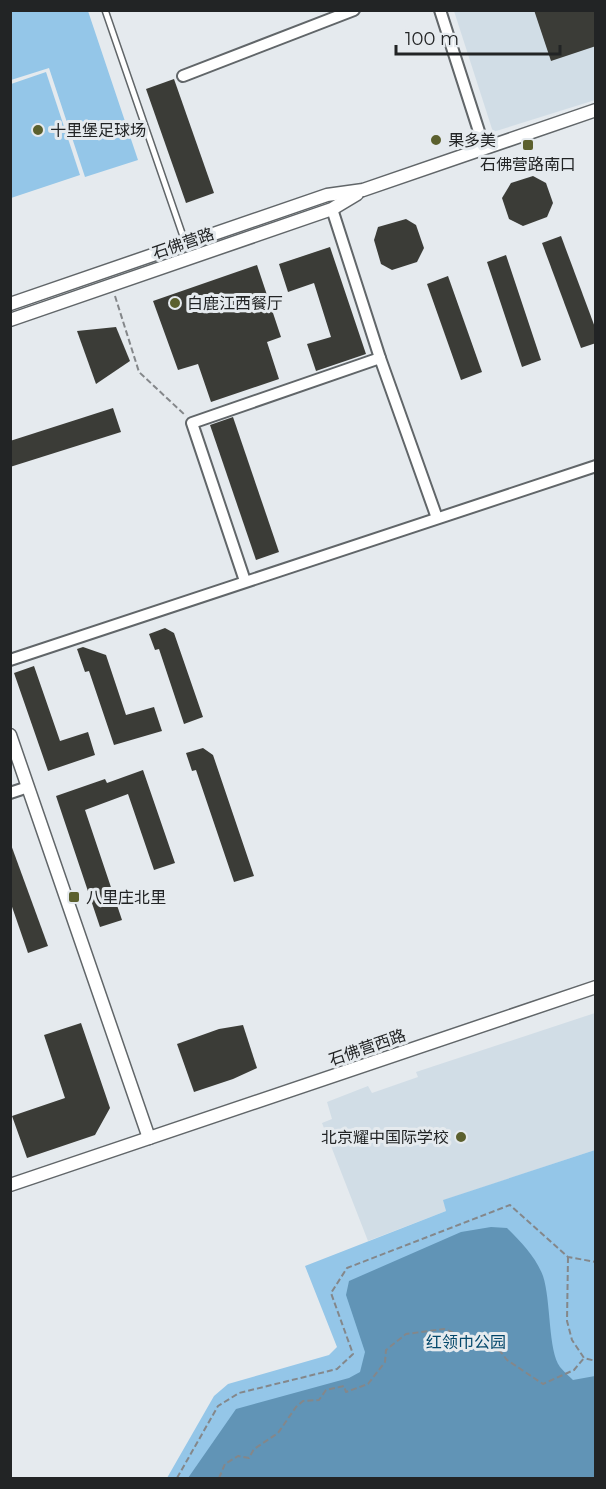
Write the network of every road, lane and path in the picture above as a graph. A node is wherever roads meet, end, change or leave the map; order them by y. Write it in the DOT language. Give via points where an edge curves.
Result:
graph roads {
  1 [pos="105,10"];
  2 [pos="354,10"];
  3 [pos="440,10"];
  4 [pos="183,76"];
  5 [pos="596,110"];
  6 [pos="484,147"];
  7 [pos="363,190"];
  8 [pos="332,209"];
  9 [pos="186,244"];
  10 [pos="111,285"];
  11 [pos="10,304"];
  12 [pos="10,320"];
  13 [pos="380,358"];
  14 [pos="192,423"];
  15 [pos="596,466"];
  16 [pos="437,518"];
  17 [pos="245,581"];
  18 [pos="10,660"];
  19 [pos="10,735"];
  20 [pos="28,787"];
  21 [pos="10,793"];
  22 [pos="596,987"];
  23 [pos="149,1138"];
  24 [pos="10,1185"];
  25 [pos="568,1257"];
  26 [pos="596,1262"];
  27 [pos="584,1358"];
  28 [pos="596,1361"];
  29 [pos="177,1479"];
  30 [pos="219,1479"];
  1 -- 9 [label="lane"];
  2 -- 4 [label="street"];
  3 -- 6 [label="street"];
  5 -- 6 [label="street, 石佛营路"];
  6 -- 7 [label="street, 石佛营路"];
  7 -- 8 [label="street, 石佛营路"];
  7 -- 9 [label="street, 石佛营路" via="327,195"];
  8 -- 10 [label="street, 石佛营路"];
  8 -- 13 [label="street"];
  9 -- 11 [label="street, 石佛营路"];
  10 -- 12 [label="street, 石佛营路"];
  10 -- 14 [label="path" via="139,372"];
  13 -- 14 [label="street"];
  13 -- 16 [label="street"];
  14 -- 17 [label="street"];
  15 -- 16 [label="street"];
  16 -- 17 [label="street"];
  17 -- 18 [label="street"];
  19 -- 20 [label="street"];
  20 -- 21 [label="street"];
  20 -- 23 [label="street"];
  22 -- 23 [label="street, 石佛营西路"];
  23 -- 24 [label="street, 石佛营西路"];
  25 -- 26 [label="path"];
  25 -- 27 [label="path" via="567,1321 572,1340"];
  25 -- 29 [label="path" via="510,1205 346,1268 331,1293 352,1354 337,1369 239,1393 218,1406"];
  27 -- 28 [label="path"];
  27 -- 30 [label="path" via="574,1370 543,1384 507,1360 500,1350 444,1329 406,1334 386,1350 385,1362 368,1384 346,1392 344,1386 326,1390 320,1400 303,1401 278,1432 254,1449 249,1458 238,1456 225,1464"];
}
